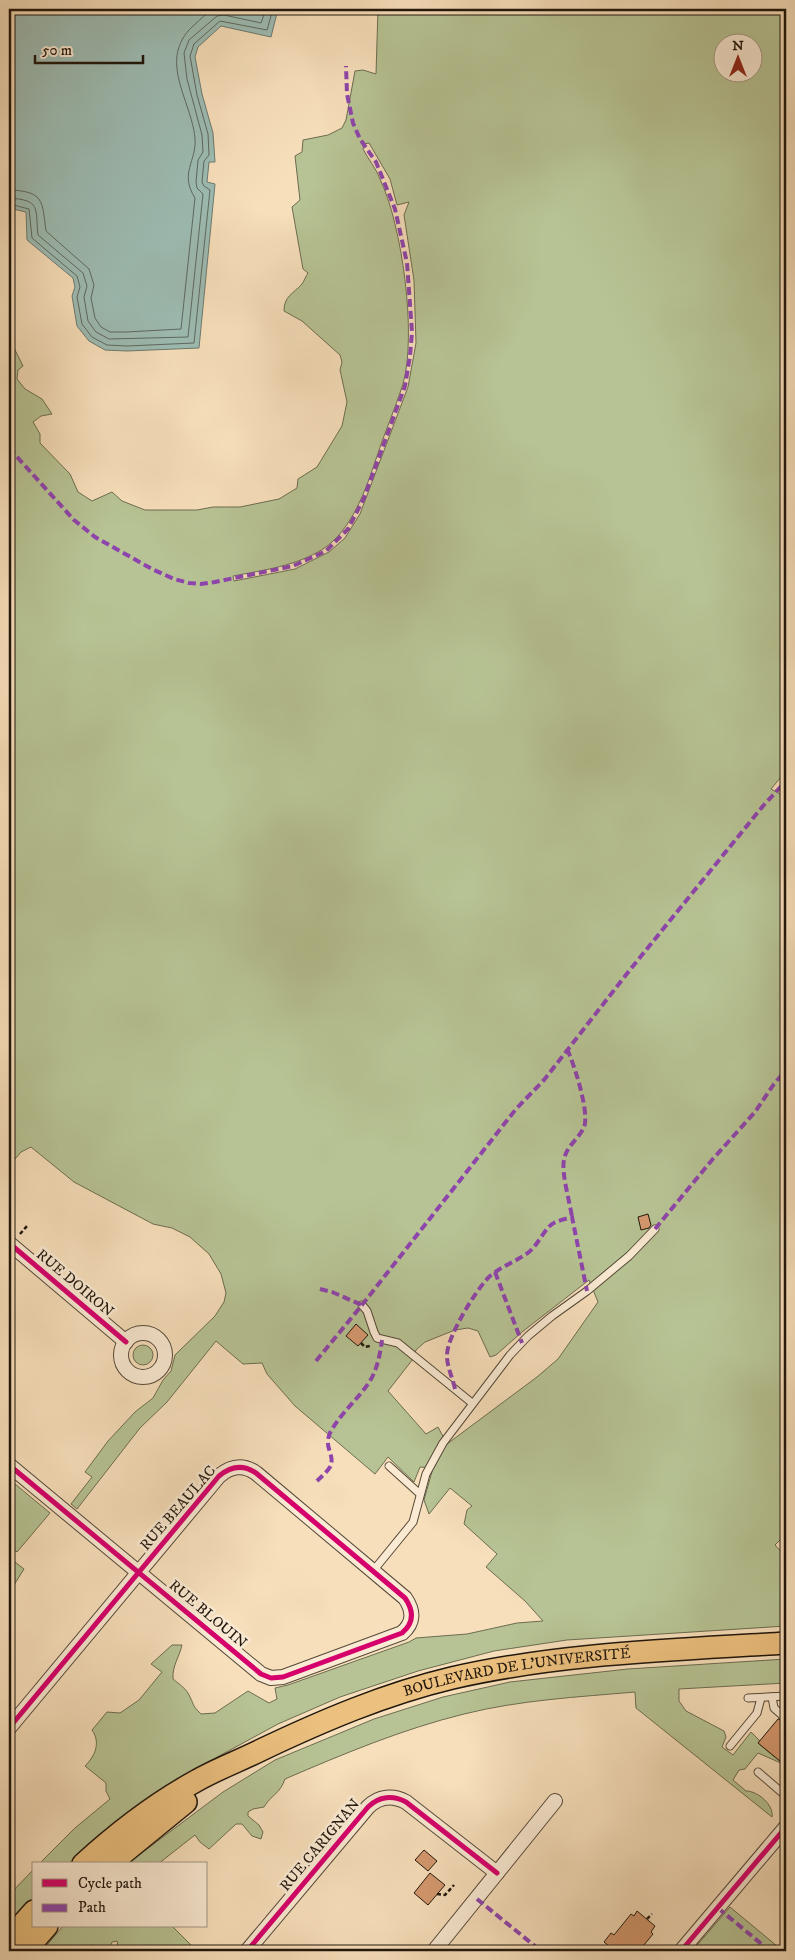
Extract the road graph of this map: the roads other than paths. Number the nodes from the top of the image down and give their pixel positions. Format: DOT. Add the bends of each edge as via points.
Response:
graph roads {
  1 [pos="655,1229"];
  2 [pos="9,1243"];
  3 [pos="362,1305"];
  4 [pos="126,1342"];
  5 [pos="472,1403"];
  6 [pos="9,1465"];
  7 [pos="389,1466"];
  8 [pos="420,1494"];
  9 [pos="373,1571"];
  10 [pos="139,1573"];
  11 [pos="412,1617"];
  12 [pos="786,1643"];
  13 [pos="786,1696"];
  14 [pos="772,1697"];
  15 [pos="748,1698"];
  16 [pos="761,1698"];
  17 [pos="782,1715"];
  18 [pos="9,1728"];
  19 [pos="730,1746"];
  20 [pos="260,1750"];
  21 [pos="758,1772"];
  22 [pos="786,1796"];
  23 [pos="555,1801"];
  24 [pos="786,1826"];
  25 [pos="85,1862"];
  26 [pos="112,1862"];
  27 [pos="497,1873"];
  28 [pos="32,1913"];
  29 [pos="45,1928"];
  30 [pos="9,1939"];
  31 [pos="25,1951"];
  32 [pos="247,1951"];
  33 [pos="434,1951"];
  34 [pos="681,1951"];
  1 -- 5 [label="lane" via="629,1256 528,1336"];
  2 -- 4 [label="street, RUE DOIRON"];
  3 -- 5 [label="lane" via="377,1338 398,1343"];
  5 -- 8 [label="lane" via="438,1451"];
  6 -- 10 [label="street, RUE BLOUIN"];
  7 -- 8 [label="lane"];
  8 -- 9 [label="lane" via="411,1526"];
  9 -- 10 [label="street, RUE BEAULAC" via="256,1473 238,1467 225,1470 219,1476"];
  9 -- 11 [label="street, RUE BEAULAC" via="405,1598"];
  10 -- 11 [label="street, RUE BLOUIN" via="261,1674 271,1678 402,1633"];
  10 -- 18 [label="street, RUE BEAULAC"];
  12 -- 20 [label="main road, BOULEVARD DE L'UNIVERSITÉ" via="582,1657 477,1673 369,1703"];
  13 -- 14 [label="lane"];
  14 -- 16 [label="lane"];
  14 -- 17 [label="lane" via="774,1708"];
  15 -- 16 [label="lane"];
  16 -- 19 [label="lane" via="757,1712"];
  20 -- 25 [label="main road, BOULEVARD DE L'UNIVERSITÉ" via="185,1787 147,1812"];
  20 -- 26 [label="main road, BOULEVARD DE L'UNIVERSITÉ" via="182,1805"];
  21 -- 22 [label="lane"];
  23 -- 27 [label="street"];
  24 -- 34 [label="street"];
  27 -- 32 [label="street, RUE CARIGNAN" via="406,1802 397,1798 380,1799 368,1807"];
  27 -- 33 [label="street"];
  28 -- 30 [label="main road"];
  29 -- 31 [label="main road"];
}
